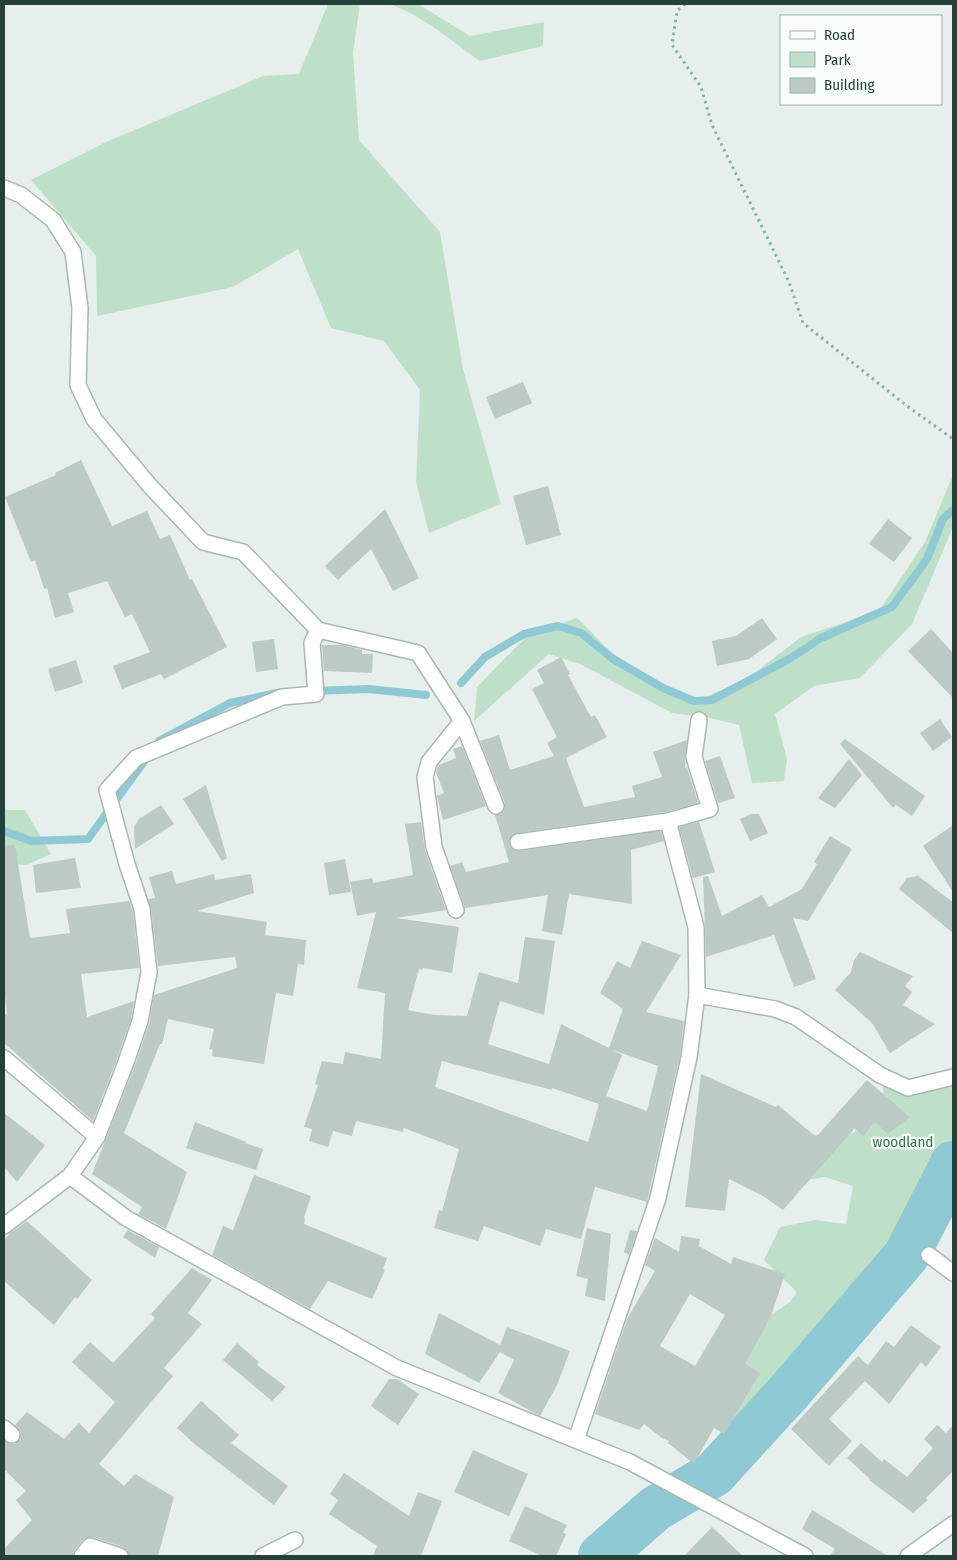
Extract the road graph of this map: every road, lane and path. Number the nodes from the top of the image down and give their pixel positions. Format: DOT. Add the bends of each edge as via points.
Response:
graph roads {
  1 [pos="685,4"];
  2 [pos="4,188"];
  3 [pos="953,439"];
  4 [pos="318,630"];
  5 [pos="699,720"];
  6 [pos="462,721"];
  7 [pos="496,806"];
  8 [pos="668,821"];
  9 [pos="518,842"];
  10 [pos="456,910"];
  11 [pos="697,995"];
  12 [pos="4,1058"];
  13 [pos="953,1076"];
  14 [pos="97,1137"];
  15 [pos="70,1176"];
  16 [pos="4,1226"];
  17 [pos="929,1255"];
  18 [pos="953,1273"];
  19 [pos="576,1440"];
  20 [pos="953,1524"];
  21 [pos="295,1540"];
  22 [pos="915,1554"];
  23 [pos="82,1556"];
  24 [pos="120,1556"];
  25 [pos="263,1556"];
  26 [pos="805,1556"];
  1 -- 3 [label="path" via="677,11 672,44 701,87 712,125 789,282 803,323 906,406"];
  2 -- 4 [label="street" via="21,195 53,220 73,252 80,308 78,385 94,419 150,486 203,542 243,552"];
  4 -- 6 [label="street" via="418,653"];
  4 -- 14 [label="street" via="312,643 316,694 282,697 136,758 107,790 142,909 149,972 140,1021"];
  5 -- 8 [label="street" via="694,757 710,809"];
  6 -- 7 [label="street"];
  6 -- 10 [label="street" via="429,762 425,777 434,847"];
  8 -- 9 [label="street"];
  8 -- 11 [label="street" via="696,927"];
  11 -- 13 [label="street" via="776,1009 796,1017 880,1075 908,1088"];
  11 -- 19 [label="street" via="689,1056 658,1198"];
  12 -- 14 [label="street"];
  14 -- 15 [label="street"];
  15 -- 16 [label="street"];
  15 -- 19 [label="street" via="126,1218 397,1368"];
  17 -- 18 [label="street"];
  19 -- 26 [label="street" via="630,1462"];
  20 -- 22 [label="street"];
  21 -- 25 [label="street"];
  23 -- 24 [label="street" via="90,1546"];
}
